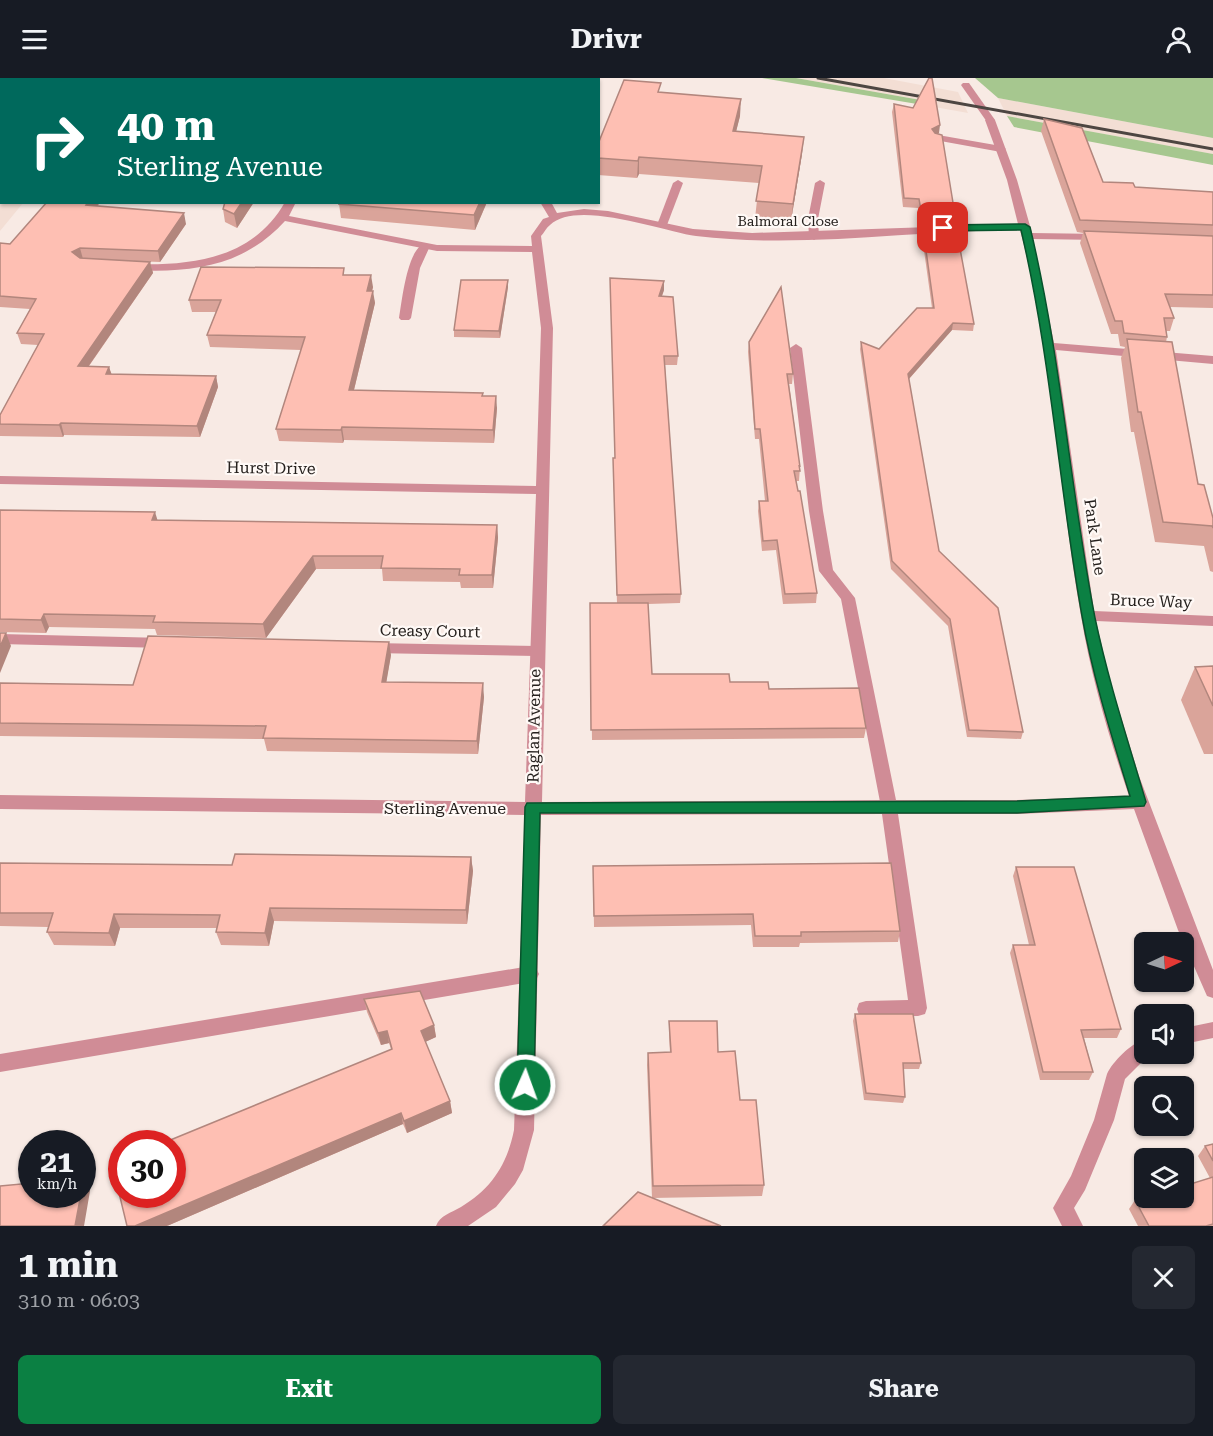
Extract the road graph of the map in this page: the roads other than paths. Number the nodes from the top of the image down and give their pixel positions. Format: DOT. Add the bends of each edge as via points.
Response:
graph roads {
  1 [pos="966,85"];
  2 [pos="938,138"];
  3 [pos="1001,148"];
  4 [pos="678,183"];
  5 [pos="820,183"];
  6 [pos="290,204"];
  7 [pos="546,204"];
  8 [pos="554,217"];
  9 [pos="282,218"];
  10 [pos="662,225"];
  11 [pos="1026,231"];
  12 [pos="814,237"];
  13 [pos="1116,238"];
  14 [pos="425,246"];
  15 [pos="539,249"];
  16 [pos="124,266"];
  17 [pos="405,318"];
  18 [pos="1048,346"];
  19 [pos="796,348"];
  20 [pos="1213,360"];
  21 [pos="0,480"];
  22 [pos="542,490"];
  23 [pos="1088,616"];
  24 [pos="1213,621"];
  25 [pos="0,639"];
  26 [pos="178,643"];
  27 [pos="357,647"];
  28 [pos="536,651"];
  29 [pos="0,802"];
  30 [pos="1139,802"];
  31 [pos="533,807"];
  32 [pos="889,807"];
  33 [pos="530,974"];
  34 [pos="1213,990"];
  35 [pos="866,1010"];
  36 [pos="1213,1030"];
  37 [pos="1194,1034"];
  38 [pos="1134,1058"];
  39 [pos="0,1063"];
  40 [pos="446,1226"];
  41 [pos="1073,1226"];
  1 -- 3 [label="street, Park Lane" via="990,120"];
  2 -- 3 [label="street"];
  3 -- 11 [label="street, Park Lane"];
  4 -- 10 [label="street"];
  5 -- 12 [label="street"];
  6 -- 9 [label="street"];
  7 -- 8 [label="street"];
  8 -- 10 [label="street, Balmoral Close" via="603,213"];
  8 -- 15 [label="street, Raglan Avenue" via="540,226 536,236"];
  9 -- 14 [label="street" via="336,225"];
  9 -- 16 [label="street" via="252,246 219,260 174,268"];
  10 -- 12 [label="street, Balmoral Close" via="719,235"];
  11 -- 12 [label="street, Balmoral Close" via="928,229"];
  11 -- 13 [label="street, Balmoral Close"];
  11 -- 18 [label="street, Park Lane"];
  14 -- 15 [label="street"];
  14 -- 17 [label="street" via="414,268"];
  15 -- 22 [label="street, Raglan Avenue" via="547,328"];
  18 -- 20 [label="street"];
  18 -- 23 [label="street, Park Lane"];
  19 -- 32 [label="street" via="826,571 848,598"];
  21 -- 22 [label="street, Hurst Drive"];
  22 -- 28 [label="street, Raglan Avenue"];
  23 -- 24 [label="street, Bruce Way"];
  23 -- 30 [label="street, Park Lane" via="1101,676"];
  25 -- 26 [label="street"];
  27 -- 28 [label="street, Creasy Court"];
  28 -- 31 [label="street, Raglan Avenue"];
  29 -- 31 [label="street, Sterling Avenue"];
  30 -- 32 [label="street, Sterling Avenue"];
  30 -- 34 [label="street, Park Lane"];
  31 -- 32 [label="street, Sterling Avenue"];
  31 -- 33 [label="street, Raglan Avenue"];
  32 -- 35 [label="street" via="918,1008"];
  33 -- 39 [label="street"];
  33 -- 40 [label="street, Raglan Avenue" via="520,1154 505,1182 486,1204"];
  36 -- 37 [label="street"];
  38 -- 41 [label="street" via="1117,1074 1100,1131 1063,1208"];
}
